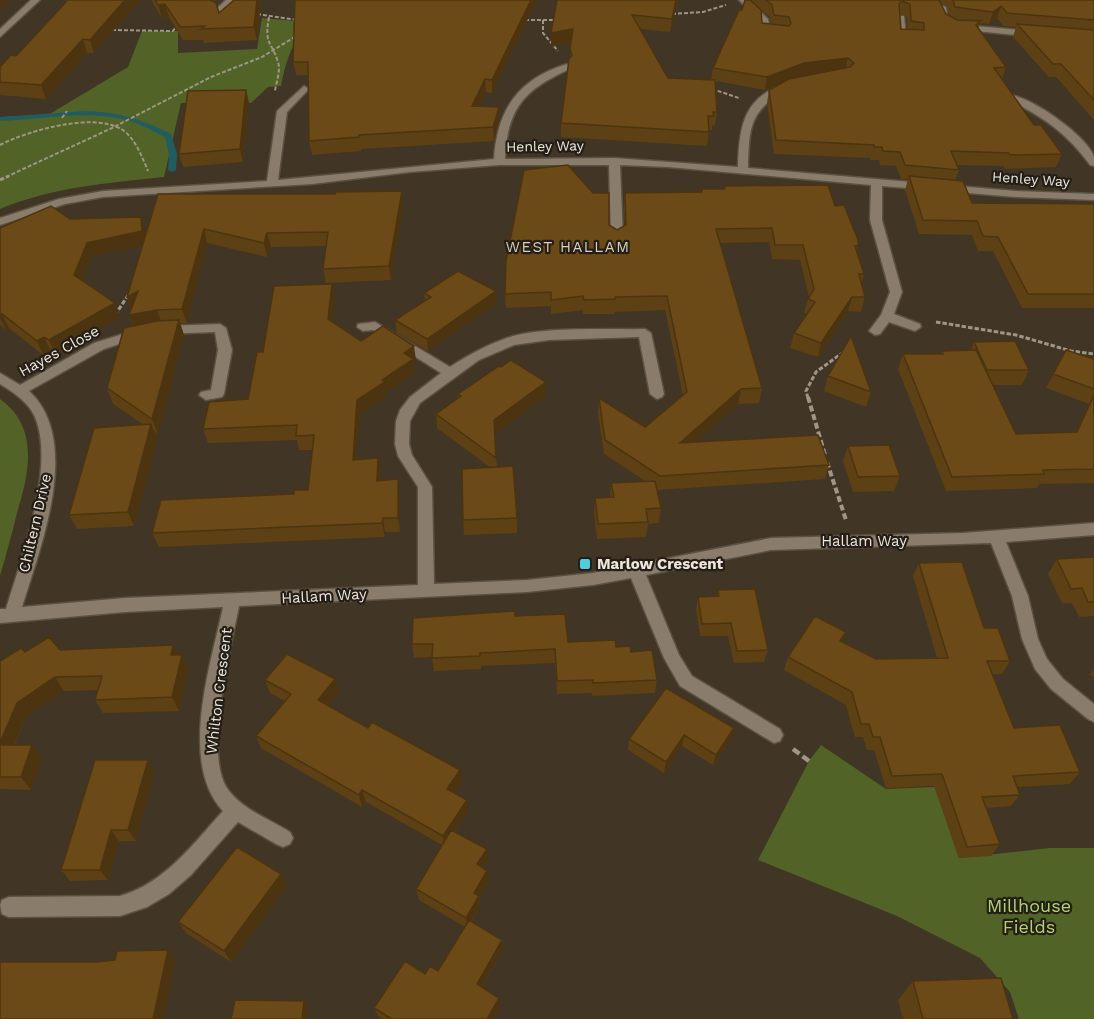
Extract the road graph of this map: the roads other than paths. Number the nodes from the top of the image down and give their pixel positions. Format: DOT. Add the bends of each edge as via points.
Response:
graph roads {
  1 [pos="36,0"];
  2 [pos="231,0"];
  3 [pos="743,0"];
  4 [pos="908,7"];
  5 [pos="218,12"];
  6 [pos="0,34"];
  7 [pos="784,34"];
  8 [pos="890,35"];
  9 [pos="1043,35"];
  10 [pos="902,36"];
  11 [pos="916,39"];
  12 [pos="567,67"];
  13 [pos="536,69"];
  14 [pos="550,74"];
  15 [pos="795,84"];
  16 [pos="304,89"];
  17 [pos="274,96"];
  18 [pos="1010,97"];
  19 [pos="291,100"];
  20 [pos="1041,100"];
  21 [pos="1030,106"];
  22 [pos="614,161"];
  23 [pos="499,162"];
  24 [pos="1094,163"];
  25 [pos="743,170"];
  26 [pos="876,181"];
  27 [pos="272,184"];
  28 [pos="1094,197"];
  29 [pos="0,222"];
  30 [pos="617,238"];
  31 [pos="886,316"];
  32 [pos="363,327"];
  33 [pos="915,327"];
  34 [pos="875,331"];
  35 [pos="450,373"];
  36 [pos="0,378"];
  37 [pos="21,390"];
  38 [pos="657,394"];
  39 [pos="206,395"];
  40 [pos="1094,529"];
  41 [pos="996,537"];
  42 [pos="636,571"];
  43 [pos="426,591"];
  44 [pos="232,600"];
  45 [pos="6,616"];
  46 [pos="1094,714"];
  47 [pos="774,735"];
  48 [pos="237,809"];
  49 [pos="283,838"];
  50 [pos="9,907"];
  1 -- 6 [label="street"];
  2 -- 5 [label="street"];
  3 -- 7 [label="street" via="765,21 765,32"];
  4 -- 9 [label="street" via="942,8 949,26"];
  4 -- 10 [label="street"];
  8 -- 10 [label="street"];
  10 -- 11 [label="street"];
  12 -- 14 [label="street"];
  13 -- 14 [label="street"];
  14 -- 23 [label="street" via="519,96 505,115"];
  15 -- 25 [label="street" via="757,104 746,124"];
  16 -- 19 [label="street"];
  17 -- 19 [label="street"];
  18 -- 21 [label="street"];
  19 -- 27 [label="street" via="279,121"];
  20 -- 21 [label="street"];
  21 -- 24 [label="street" via="1060,124"];
  22 -- 23 [label="street, Henley Way"];
  22 -- 25 [label="street, Henley Way"];
  22 -- 30 [label="street"];
  23 -- 27 [label="street, Henley Way"];
  25 -- 26 [label="street, Henley Way"];
  26 -- 28 [label="street, Henley Way"];
  26 -- 31 [label="street" via="876,220 896,291"];
  27 -- 29 [label="street, Henley Way" via="75,198"];
  31 -- 33 [label="street"];
  31 -- 34 [label="street"];
  32 -- 35 [label="street" via="375,326"];
  35 -- 38 [label="street" via="474,357 512,341 645,333"];
  35 -- 43 [label="street" via="415,400 407,410 401,432 405,456 420,478 427,498"];
  36 -- 37 [label="street, Chiltern Drive"];
  37 -- 39 [label="street, Hayes Close" via="111,341 153,331 220,327 225,350 217,394"];
  37 -- 45 [label="street, Chiltern Drive" via="42,418 50,459 32,543"];
  40 -- 41 [label="street, Hallam Way"];
  41 -- 42 [label="street, Hallam Way" via="771,544"];
  41 -- 46 [label="street" via="1041,664 1057,684"];
  42 -- 43 [label="street, Hallam Way" via="538,585"];
  42 -- 47 [label="street" via="672,658 686,681"];
  43 -- 44 [label="street, Hallam Way"];
  44 -- 45 [label="street, Hallam Way"];
  44 -- 48 [label="street, Whilton Crescent" via="208,755 216,785"];
  48 -- 49 [label="street, Whilton Crescent"];
  48 -- 50 [label="street" via="184,868 140,900 120,906"];
}
